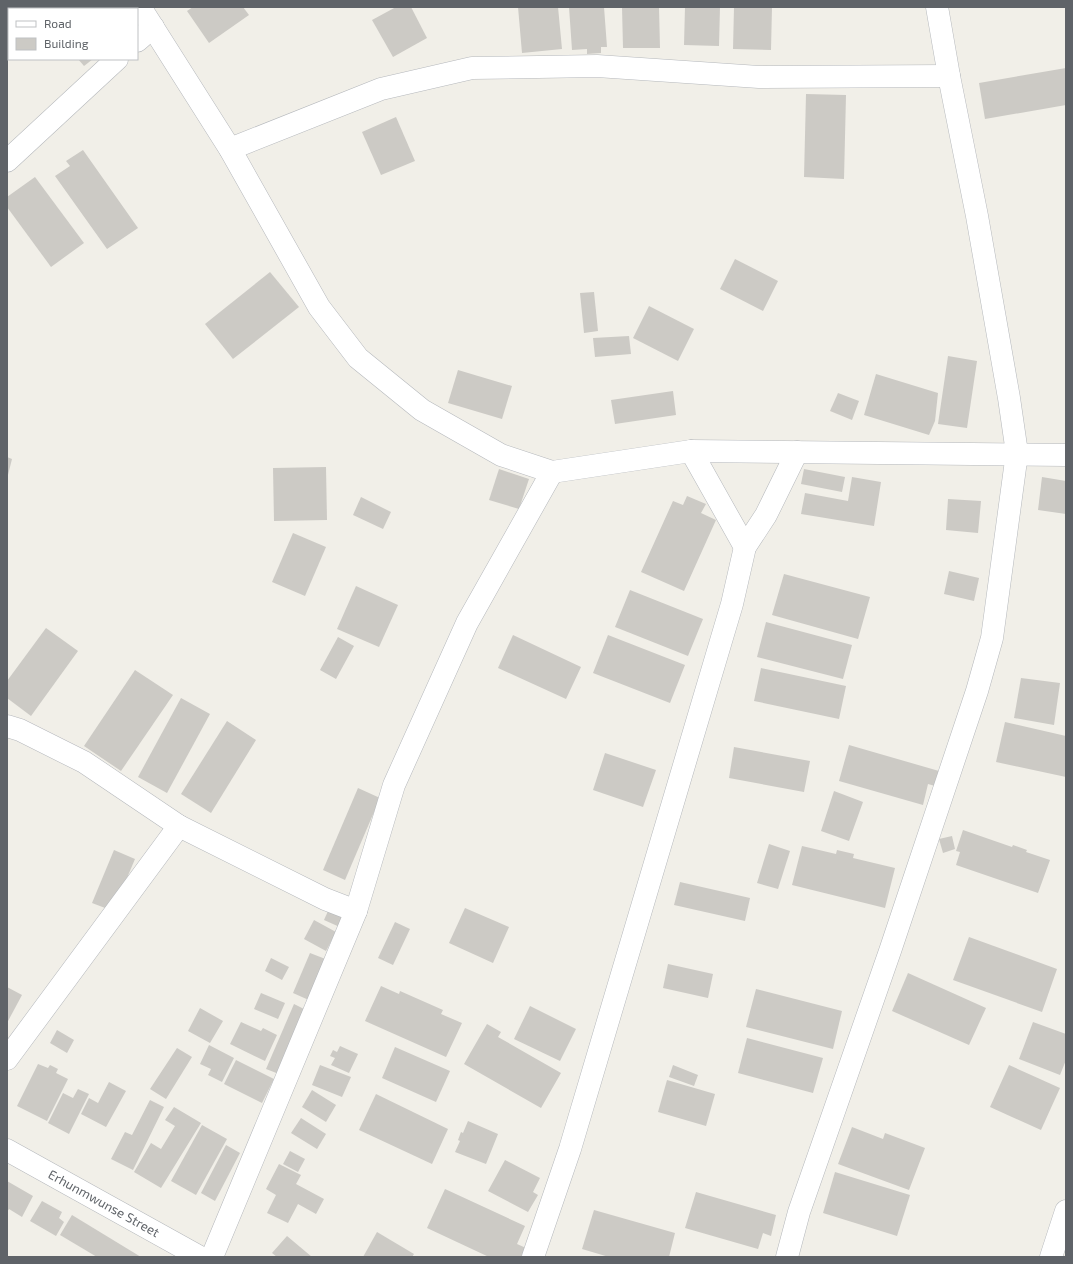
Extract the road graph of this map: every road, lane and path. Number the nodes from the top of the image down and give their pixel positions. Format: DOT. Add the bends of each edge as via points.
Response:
graph roads {
  1 [pos="140,7"];
  2 [pos="937,7"];
  3 [pos="145,34"];
  4 [pos="116,60"];
  5 [pos="949,76"];
  6 [pos="230,150"];
  7 [pos="7,161"];
  8 [pos="691,451"];
  9 [pos="797,452"];
  10 [pos="1017,453"];
  11 [pos="1066,454"];
  12 [pos="552,472"];
  13 [pos="745,547"];
  14 [pos="7,726"];
  15 [pos="179,826"];
  16 [pos="356,911"];
  17 [pos="7,1059"];
  18 [pos="7,1150"];
  19 [pos="1066,1211"];
  20 [pos="200,1257"];
  21 [pos="212,1257"];
  22 [pos="533,1257"];
  23 [pos="787,1257"];
  24 [pos="1051,1257"];
  1 -- 3 [label="street"];
  2 -- 5 [label="street"];
  3 -- 6 [label="street"];
  4 -- 7 [label="street"];
  5 -- 6 [label="street" via="759,77 597,66 472,68 381,90"];
  5 -- 10 [label="street" via="977,216"];
  6 -- 12 [label="street" via="319,307 358,358 422,410 501,455"];
  8 -- 9 [label="street"];
  8 -- 12 [label="street"];
  8 -- 13 [label="street"];
  9 -- 10 [label="street"];
  9 -- 13 [label="street" via="766,515"];
  10 -- 11 [label="street"];
  10 -- 23 [label="street" via="992,638 977,691"];
  12 -- 16 [label="street" via="468,623 394,785"];
  13 -- 22 [label="street" via="732,604 570,1148"];
  14 -- 15 [label="street" via="84,762"];
  15 -- 16 [label="street" via="325,899"];
  15 -- 17 [label="street"];
  16 -- 21 [label="street"];
  18 -- 20 [label="street, Erhunmwunse Street"];
  19 -- 24 [label="street"];
}
